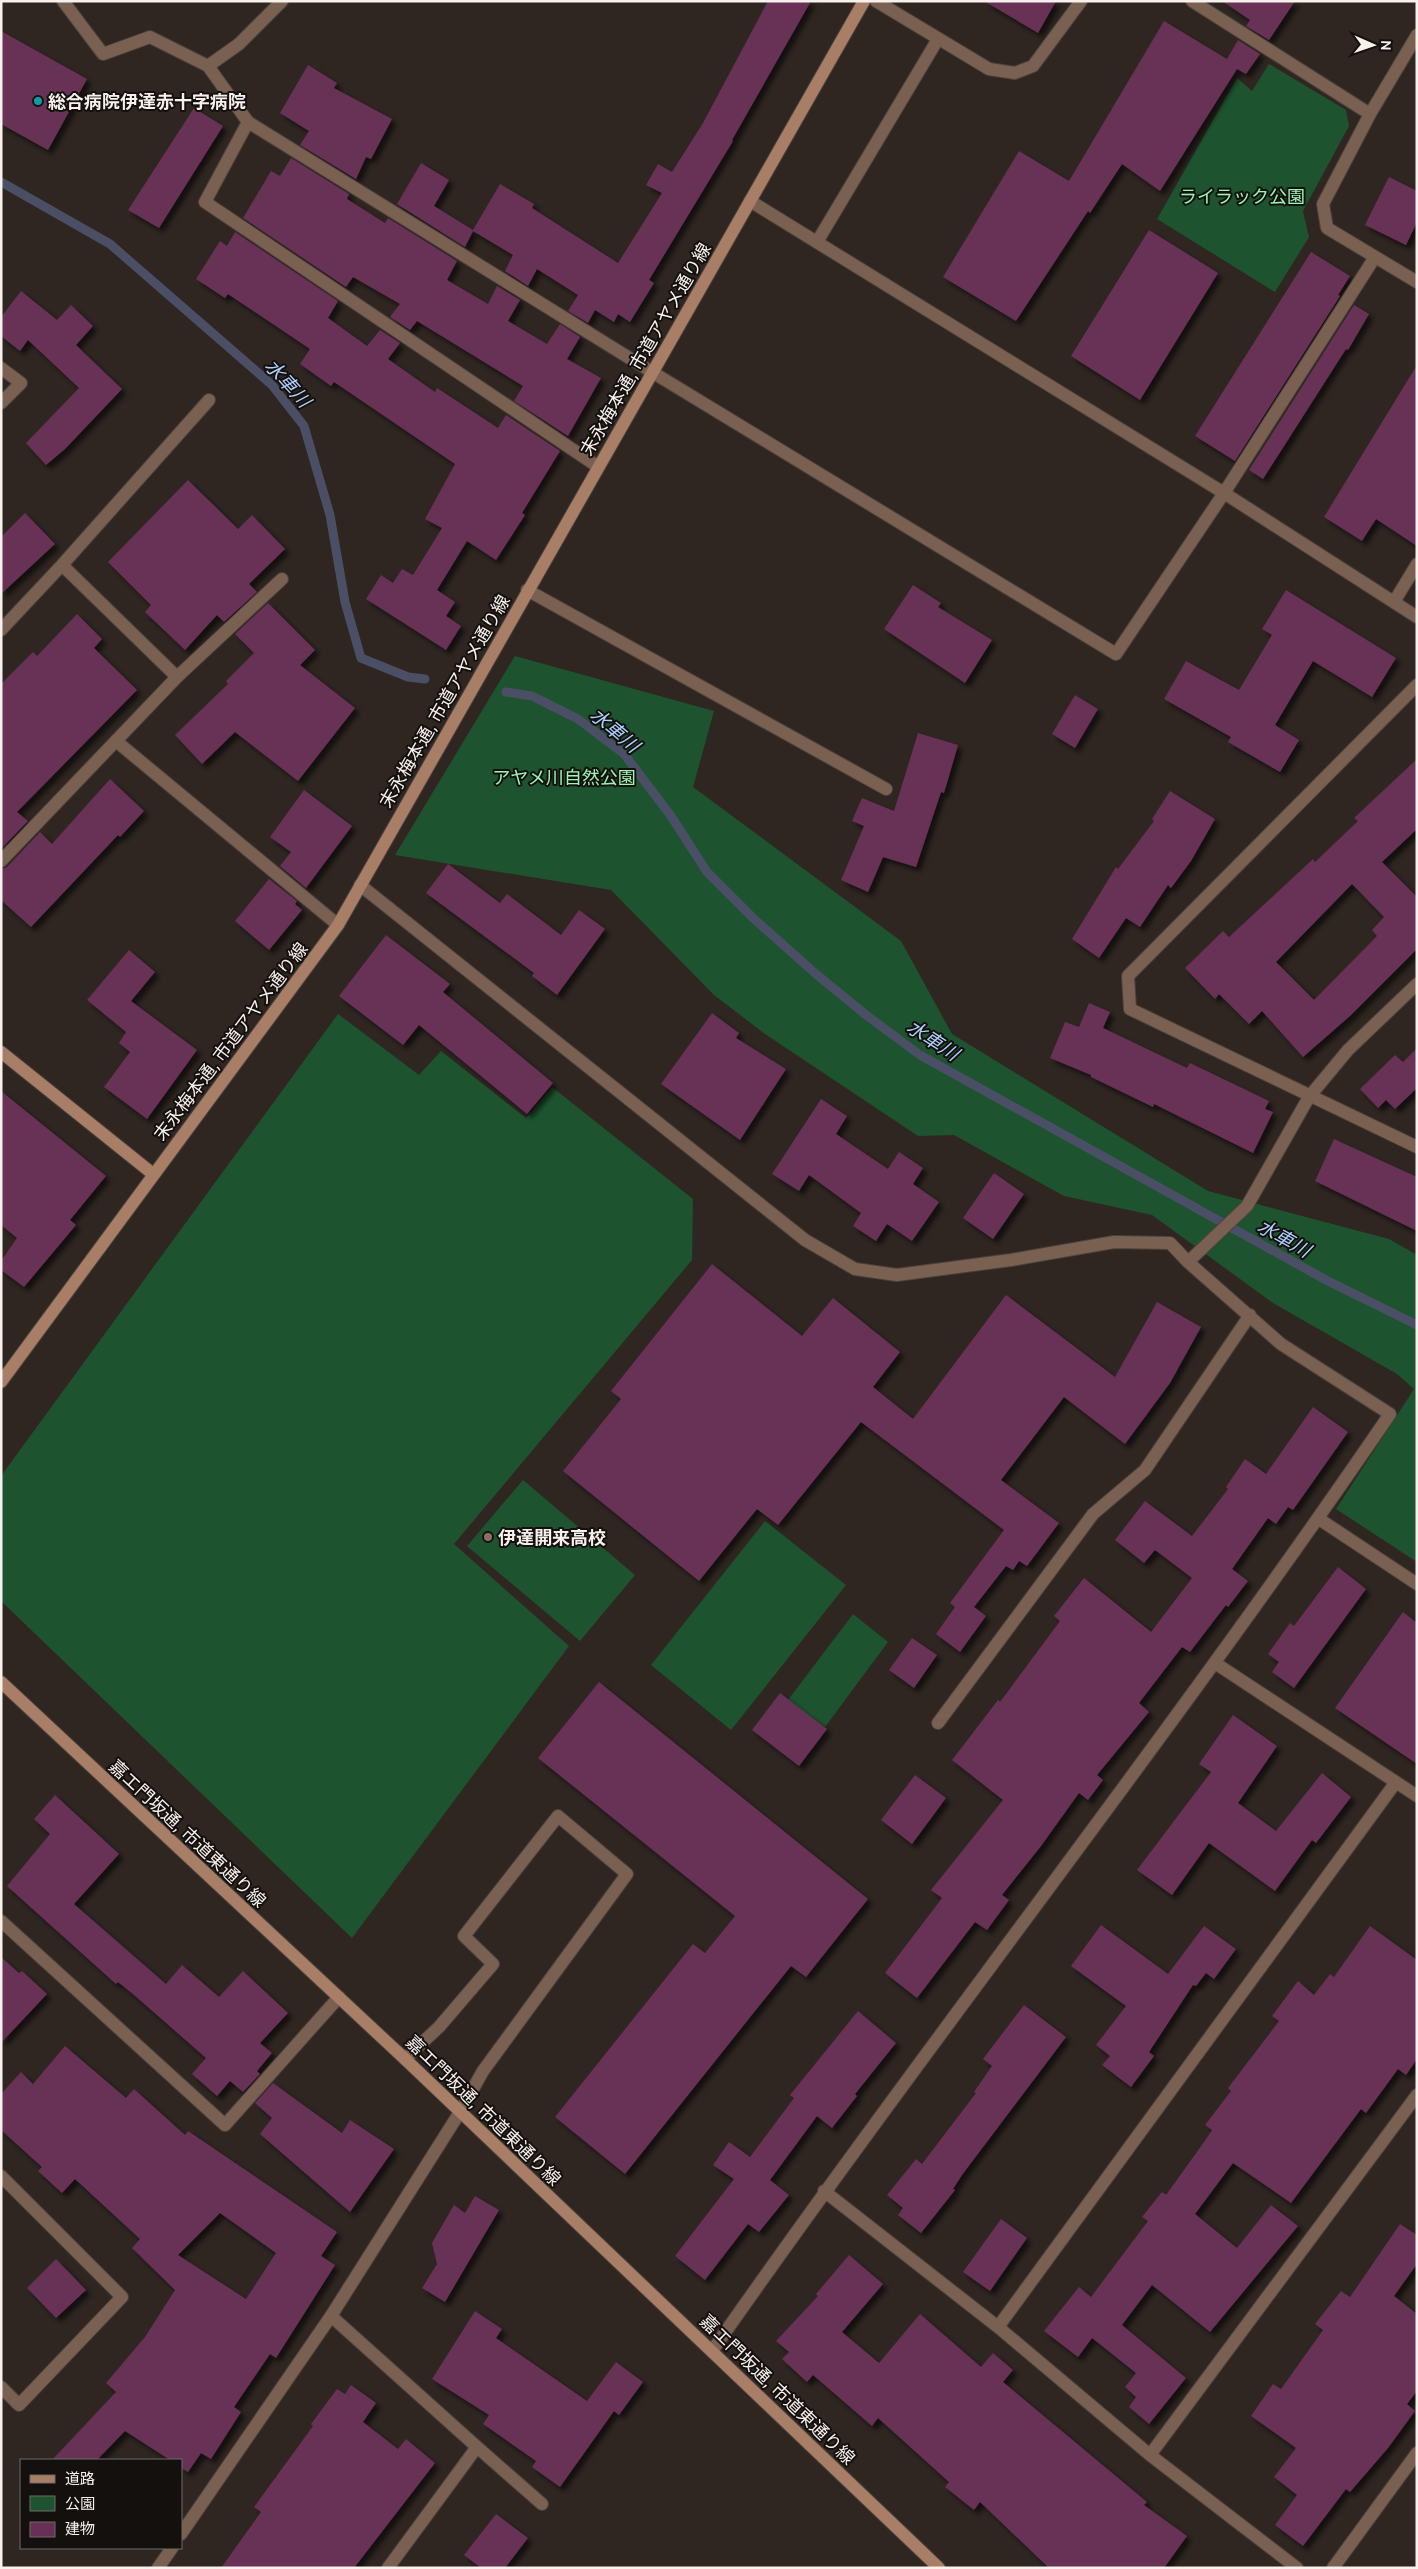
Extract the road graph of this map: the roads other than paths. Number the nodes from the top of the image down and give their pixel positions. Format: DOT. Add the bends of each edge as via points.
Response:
graph roads {
  1 [pos="63,1"];
  2 [pos="282,1"];
  3 [pos="864,1"];
  4 [pos="876,1"];
  5 [pos="1081,1"];
  6 [pos="1192,1"];
  7 [pos="1417,35"];
  8 [pos="938,39"];
  9 [pos="208,66"];
  10 [pos="1370,114"];
  11 [pos="248,122"];
  12 [pos="750,201"];
  13 [pos="817,242"];
  14 [pos="1375,257"];
  15 [pos="1417,282"];
  16 [pos="1,368"];
  17 [pos="652,372"];
  18 [pos="209,400"];
  19 [pos="1,403"];
  20 [pos="597,466"];
  21 [pos="1224,493"];
  22 [pos="1417,564"];
  23 [pos="62,565"];
  24 [pos="282,579"];
  25 [pos="527,590"];
  26 [pos="1394,602"];
  27 [pos="1417,617"];
  28 [pos="1,630"];
  29 [pos="177,677"];
  30 [pos="1417,685"];
  31 [pos="116,741"];
  32 [pos="886,789"];
  33 [pos="1,861"];
  34 [pos="360,885"];
  35 [pos="338,925"];
  36 [pos="1417,984"];
  37 [pos="1,1052"];
  38 [pos="1308,1097"];
  39 [pos="1417,1147"];
  40 [pos="153,1174"];
  41 [pos="1188,1262"];
  42 [pos="1250,1315"];
  43 [pos="1,1382"];
  44 [pos="1319,1519"];
  45 [pos="1417,1584"];
  46 [pos="1215,1663"];
  47 [pos="1,1682"];
  48 [pos="938,1723"];
  49 [pos="1396,1782"];
  50 [pos="1417,1796"];
  51 [pos="1,1921"];
  52 [pos="339,1998"];
  53 [pos="405,2059"];
  54 [pos="1417,2095"];
  55 [pos="460,2112"];
  56 [pos="1,2176"];
  57 [pos="824,2191"];
  58 [pos="332,2316"];
  59 [pos="998,2327"];
  60 [pos="712,2351"];
  61 [pos="1,2387"];
  62 [pos="477,2447"];
  63 [pos="1417,2453"];
  64 [pos="1150,2455"];
  65 [pos="542,2504"];
  66 [pos="182,2533"];
  67 [pos="171,2549"];
  68 [pos="158,2568"];
  69 [pos="388,2568"];
  70 [pos="939,2568"];
  71 [pos="1297,2568"];
  72 [pos="1333,2568"];
  1 -- 9 [label="street" via="103,54 150,37"];
  2 -- 9 [label="street" via="239,44"];
  3 -- 12 [label="street, 末永梅本通, 市道アヤメ通り線"];
  4 -- 8 [label="street"];
  5 -- 8 [label="street" via="1033,66 1015,73 988,69"];
  6 -- 10 [label="street"];
  7 -- 10 [label="street"];
  8 -- 13 [label="street"];
  9 -- 11 [label="street"];
  10 -- 14 [label="street" via="1323,204 1327,228"];
  11 -- 17 [label="street"];
  11 -- 20 [label="street" via="205,202"];
  12 -- 13 [label="street"];
  12 -- 17 [label="street, 末永梅本通, 市道アヤメ通り線"];
  13 -- 21 [label="street"];
  14 -- 15 [label="street"];
  14 -- 21 [label="street"];
  16 -- 19 [label="street" via="22,383"];
  17 -- 20 [label="street, 末永梅本通, 市道アヤメ通り線"];
  17 -- 21 [label="street" via="1116,654"];
  18 -- 23 [label="street"];
  20 -- 25 [label="street, 末永梅本通, 市道アヤメ通り線"];
  21 -- 26 [label="street"];
  22 -- 26 [label="street"];
  23 -- 28 [label="street"];
  23 -- 29 [label="street"];
  24 -- 29 [label="street"];
  25 -- 32 [label="street"];
  25 -- 34 [label="street, 末永梅本通, 市道アヤメ通り線"];
  26 -- 27 [label="street"];
  29 -- 31 [label="street"];
  30 -- 38 [label="street" via="1128,976 1130,1009"];
  31 -- 33 [label="street"];
  31 -- 35 [label="street"];
  34 -- 35 [label="street, 末永梅本通, 市道アヤメ通り線"];
  34 -- 41 [label="street" via="805,1240 855,1269 897,1275 1114,1242 1170,1243"];
  35 -- 40 [label="street, 末永梅本通, 市道アヤメ通り線"];
  36 -- 38 [label="street" via="1348,1050"];
  37 -- 40 [label="street"];
  38 -- 39 [label="street"];
  38 -- 41 [label="street" via="1247,1206"];
  40 -- 43 [label="street, 末永梅本通, 市道アヤメ通り線"];
  41 -- 42 [label="street"];
  42 -- 44 [label="street" via="1281,1344 1390,1414"];
  42 -- 48 [label="street" via="1145,1470 1093,1514"];
  44 -- 45 [label="street"];
  44 -- 46 [label="street"];
  46 -- 49 [label="street"];
  46 -- 57 [label="street"];
  47 -- 52 [label="street, 嘉エ門坂通, 市道東通り線"];
  49 -- 50 [label="street"];
  49 -- 59 [label="street"];
  51 -- 52 [label="street" via="225,2124"];
  52 -- 53 [label="street, 嘉エ門坂通, 市道東通り線"];
  53 -- 55 [label="street, 嘉エ門坂通, 市道東通り線"];
  53 -- 55 [label="street" via="439,2027 493,1964 464,1936 558,1816 627,1874 483,2071"];
  54 -- 64 [label="street"];
  55 -- 58 [label="street"];
  55 -- 60 [label="street, 嘉エ門坂通, 市道東通り線"];
  56 -- 61 [label="street" via="122,2297 19,2405"];
  57 -- 59 [label="street"];
  57 -- 60 [label="street"];
  58 -- 62 [label="street"];
  58 -- 66 [label="street"];
  59 -- 64 [label="street"];
  60 -- 70 [label="street, 嘉エ門坂通, 市道東通り線"];
  62 -- 65 [label="street"];
  62 -- 69 [label="street"];
  63 -- 72 [label="street"];
  64 -- 71 [label="street"];
  67 -- 68 [label="street"];
}
